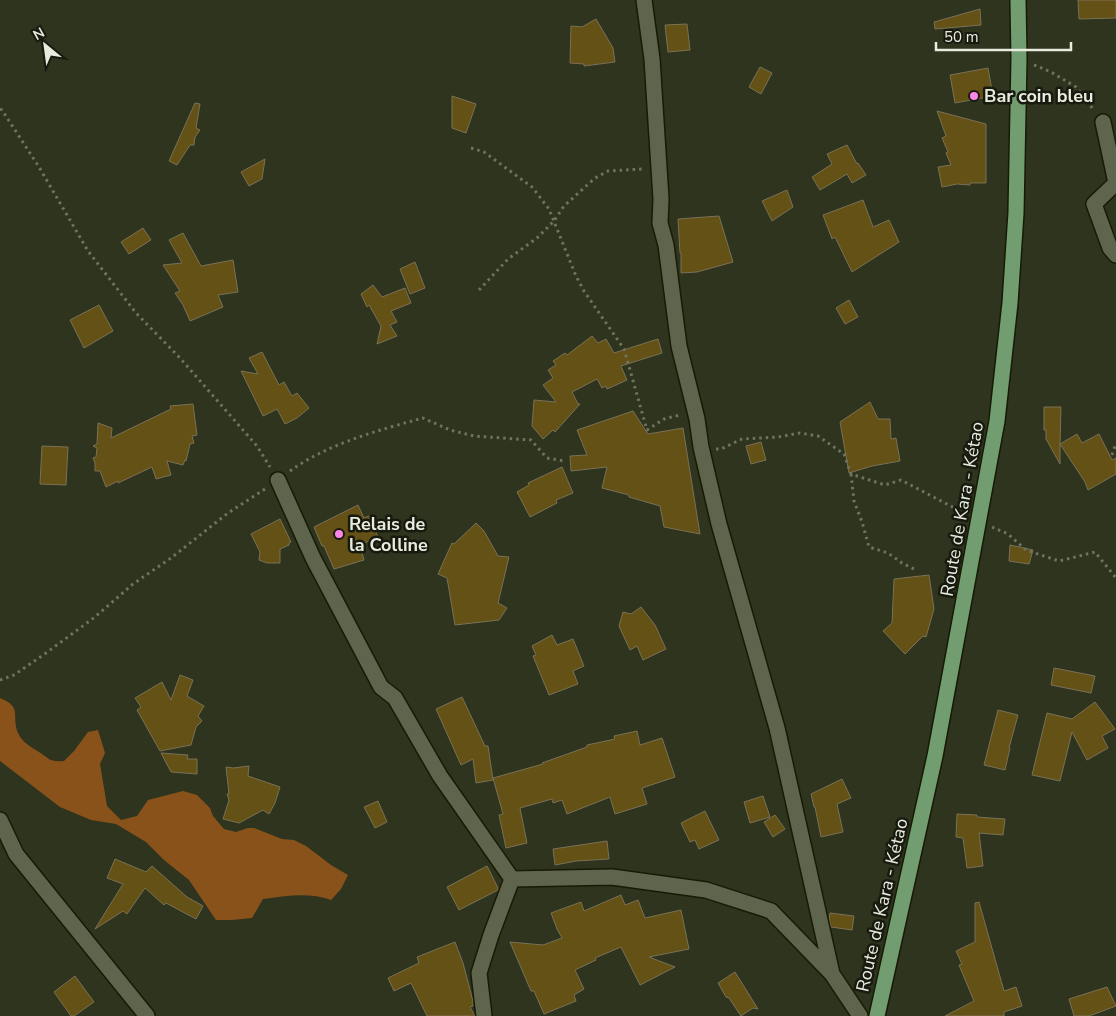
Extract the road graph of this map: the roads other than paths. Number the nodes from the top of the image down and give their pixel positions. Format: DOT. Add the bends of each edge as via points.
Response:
graph roads {
  1 [pos="644,0"];
  2 [pos="1018,0"];
  3 [pos="1103,122"];
  4 [pos="1116,255"];
  5 [pos="278,480"];
  6 [pos="0,820"];
  7 [pos="512,879"];
  8 [pos="832,974"];
  9 [pos="147,1016"];
  10 [pos="484,1016"];
  11 [pos="860,1016"];
  12 [pos="877,1016"];
  1 -- 8 [label="street" via="652,60 660,222 679,346 719,524 777,728"];
  2 -- 12 [label="main road, Route de Kara - Kétao" via="1016,213 997,421 935,756"];
  3 -- 4 [label="street" via="1116,184 1094,204 1110,248"];
  5 -- 7 [label="street" via="313,558 381,688 395,698 440,776"];
  6 -- 9 [label="street" via="16,854"];
  7 -- 8 [label="street" via="612,878 706,890 771,911"];
  7 -- 10 [label="street" via="480,973"];
  8 -- 11 [label="street"];
}
